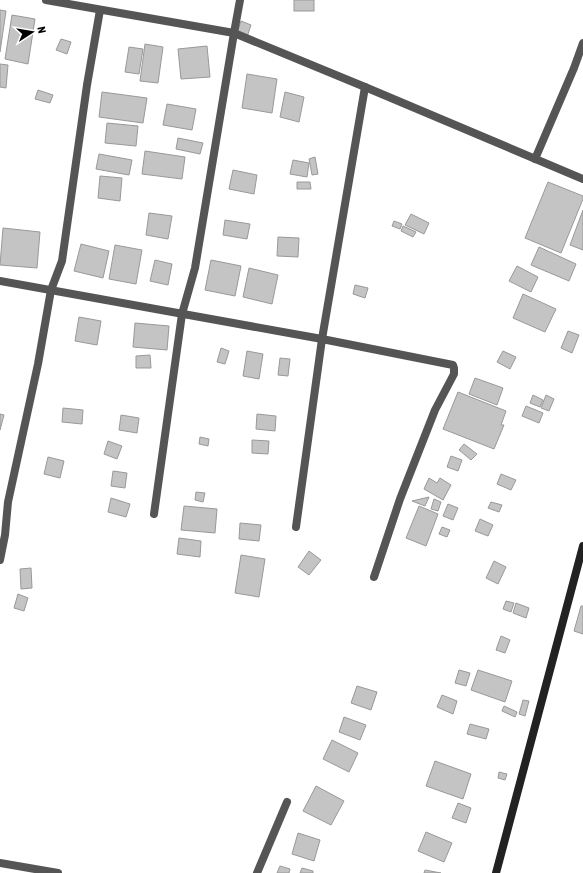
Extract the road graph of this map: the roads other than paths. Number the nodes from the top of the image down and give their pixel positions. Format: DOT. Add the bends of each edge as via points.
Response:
graph roads {
  1 [pos="46,0"];
  2 [pos="240,0"];
  3 [pos="100,10"];
  4 [pos="234,33"];
  5 [pos="583,43"];
  6 [pos="365,87"];
  7 [pos="535,159"];
  8 [pos="583,179"];
  9 [pos="0,281"];
  10 [pos="51,290"];
  11 [pos="182,314"];
  12 [pos="322,339"];
  13 [pos="154,514"];
  14 [pos="296,526"];
  15 [pos="583,546"];
  16 [pos="0,560"];
  17 [pos="374,577"];
  18 [pos="287,802"];
  19 [pos="0,863"];
  20 [pos="58,873"];
  21 [pos="257,873"];
  22 [pos="496,873"];
  1 -- 3 [label="street"];
  2 -- 4 [label="street"];
  3 -- 4 [label="street"];
  3 -- 10 [label="street" via="62,261"];
  4 -- 6 [label="street"];
  4 -- 11 [label="street" via="195,268"];
  5 -- 7 [label="street"];
  6 -- 7 [label="street"];
  6 -- 12 [label="street"];
  7 -- 8 [label="street"];
  9 -- 10 [label="street"];
  10 -- 11 [label="street"];
  10 -- 16 [label="street" via="8,502"];
  11 -- 12 [label="street"];
  11 -- 13 [label="street"];
  12 -- 14 [label="street"];
  12 -- 17 [label="street" via="453,365 454,368 454,374 435,410 400,500"];
  15 -- 22 [label="main road"];
  18 -- 21 [label="street"];
  19 -- 20 [label="street"];
}
